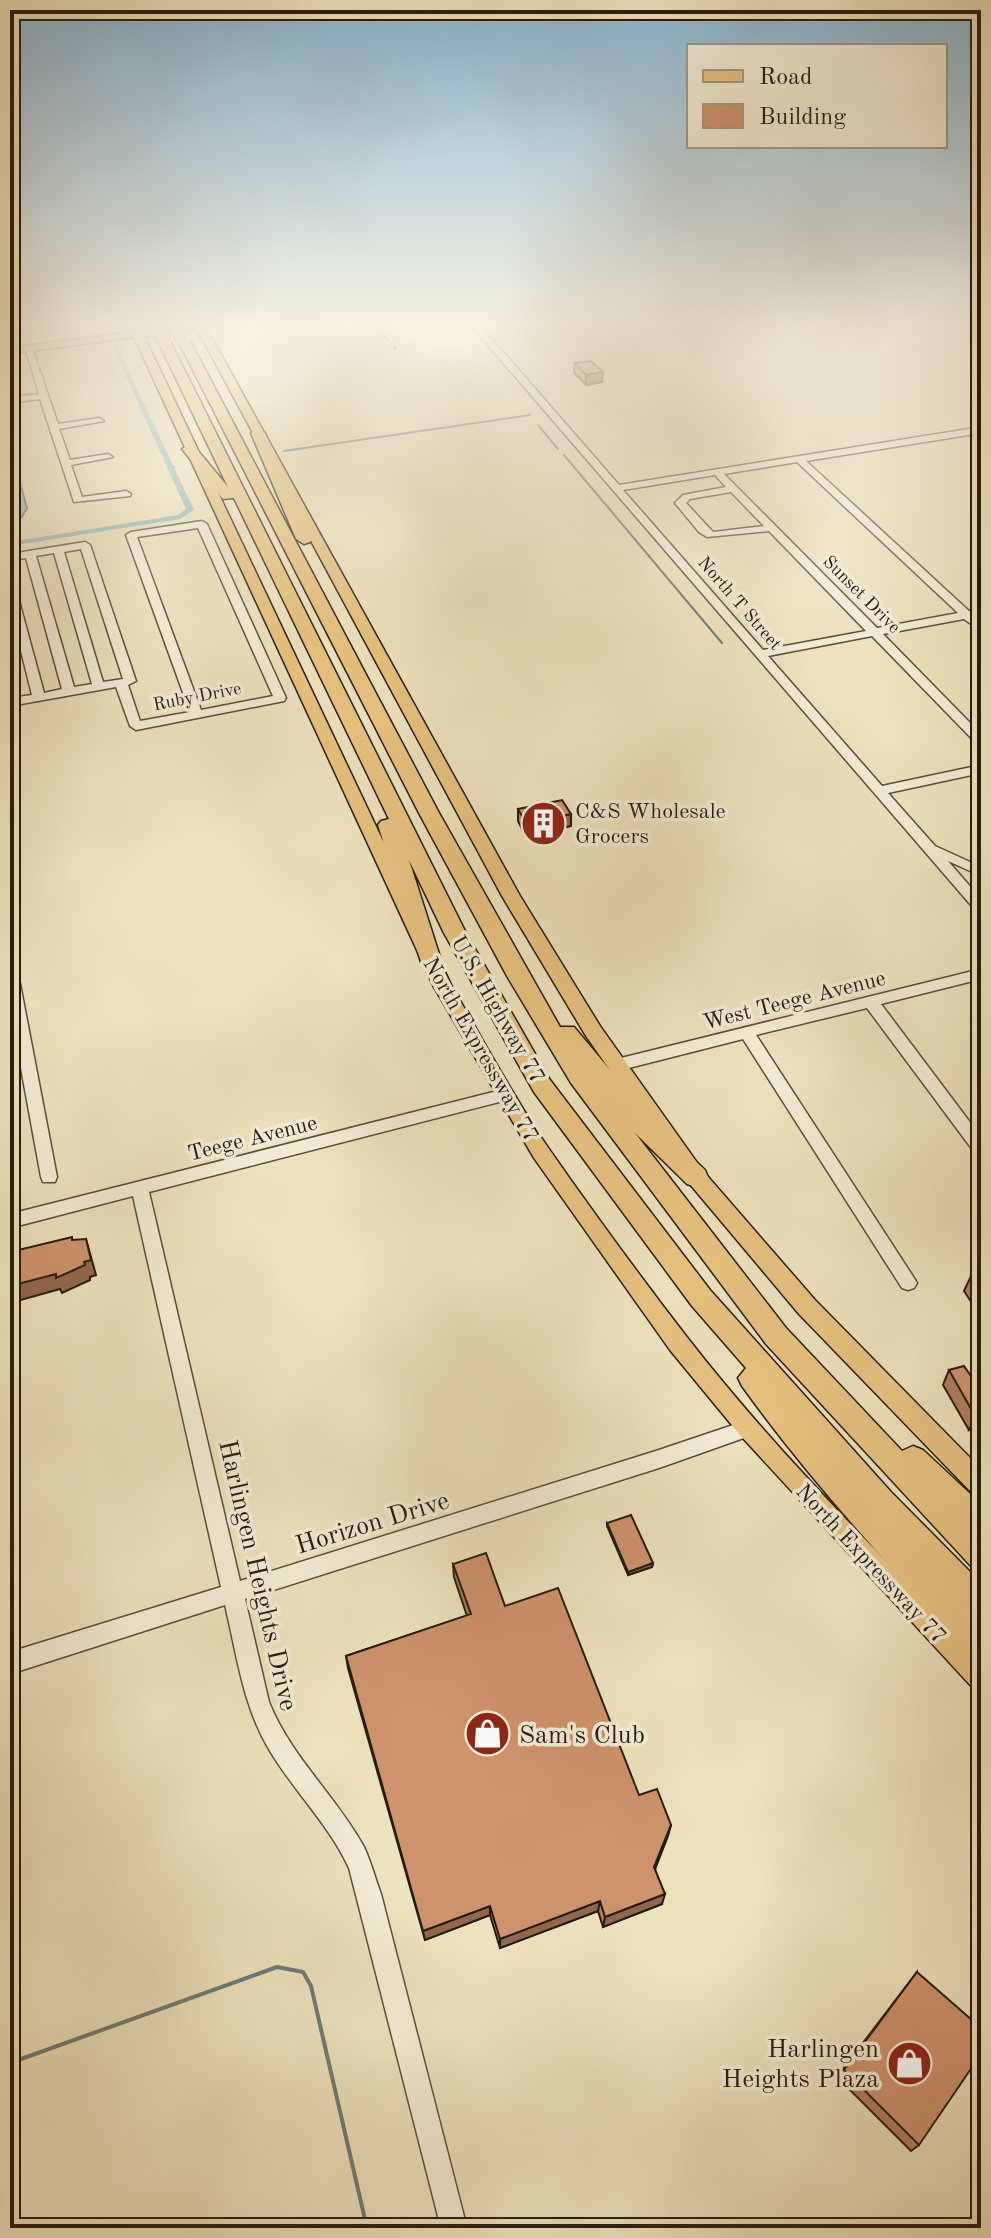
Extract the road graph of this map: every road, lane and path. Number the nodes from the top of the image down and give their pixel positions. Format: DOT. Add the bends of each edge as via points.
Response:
graph roads {
  1 [pos="60,426"];
  2 [pos="179,426"];
  3 [pos="206,426"];
  4 [pos="228,426"];
  5 [pos="254,426"];
  6 [pos="563,426"];
  7 [pos="56,427"];
  8 [pos="981,430"];
  9 [pos="258,433"];
  10 [pos="189,449"];
  11 [pos="108,457"];
  12 [pos="799,459"];
  13 [pos="66,463"];
  14 [pos="717,472"];
  15 [pos="616,488"];
  16 [pos="733,489"];
  17 [pos="126,494"];
  18 [pos="771,528"];
  19 [pos="58,549"];
  20 [pos="30,554"];
  21 [pos="10,557"];
  22 [pos="276,571"];
  23 [pos="10,586"];
  24 [pos="981,612"];
  25 [pos="967,615"];
  26 [pos="981,628"];
  27 [pos="874,632"];
  28 [pos="761,654"];
  29 [pos="348,657"];
  30 [pos="121,683"];
  31 [pos="99,687"];
  32 [pos="69,692"];
  33 [pos="39,697"];
  34 [pos="10,702"];
  35 [pos="345,710"];
  36 [pos="197,714"];
  37 [pos="981,741"];
  38 [pos="981,769"];
  39 [pos="879,791"];
  40 [pos="927,845"];
  41 [pos="981,872"];
  42 [pos="981,908"];
  43 [pos="429,957"];
  44 [pos="11,974"];
  45 [pos="981,974"];
  46 [pos="518,976"];
  47 [pos="871,1002"];
  48 [pos="747,1033"];
  49 [pos="617,1065"];
  50 [pos="505,1095"];
  51 [pos="981,1149"];
  52 [pos="49,1177"];
  53 [pos="696,1177"];
  54 [pos="140,1188"];
  55 [pos="10,1221"];
  56 [pos="908,1283"];
  57 [pos="748,1297"];
  58 [pos="701,1298"];
  59 [pos="748,1428"];
  60 [pos="981,1485"];
  61 [pos="981,1524"];
  62 [pos="981,1555"];
  63 [pos="234,1592"];
  64 [pos="981,1605"];
  65 [pos="981,1642"];
  66 [pos="10,1663"];
  67 [pos="981,1678"];
  68 [pos="454,2228"];
  1 -- 7 [label="street"];
  2 -- 10 [label="main road, North Expressway 77"];
  3 -- 22 [label="highway, U.S. Highway 77, bridge"];
  4 -- 29 [label="highway, U.S. Highway 77, bridge"];
  5 -- 9 [label="main road"];
  6 -- 15 [label="street, North T Street"];
  7 -- 13 [label="street"];
  8 -- 12 [label="street"];
  9 -- 29 [label="highway"];
  9 -- 49 [label="main road" via="534,939"];
  10 -- 22 [label="highway" via="236,506"];
  10 -- 43 [label="main road, North Expressway 77"];
  11 -- 13 [label="street"];
  12 -- 14 [label="street"];
  12 -- 25 [label="street"];
  13 -- 17 [label="street" via="78,500"];
  14 -- 15 [label="street"];
  14 -- 16 [label="street, Sunset Drive"];
  15 -- 28 [label="street, North T Street"];
  16 -- 18 [label="street, Sunset Drive"];
  16 -- 18 [label="street" via="687,497 680,503 711,535"];
  18 -- 27 [label="street, Sunset Drive"];
  19 -- 20 [label="street"];
  19 -- 30 [label="street" via="85,545 130,681"];
  19 -- 31 [label="street"];
  20 -- 21 [label="street"];
  20 -- 32 [label="street"];
  22 -- 35 [label="highway, U.S. Highway 77"];
  23 -- 33 [label="street"];
  24 -- 25 [label="street"];
  25 -- 26 [label="street"];
  25 -- 27 [label="street"];
  27 -- 28 [label="street"];
  27 -- 37 [label="street, Sunset Drive"];
  28 -- 39 [label="street, North T Street"];
  29 -- 46 [label="highway, U.S. Highway 77"];
  30 -- 31 [label="street, Ruby Drive"];
  30 -- 36 [label="street, Ruby Drive" via="136,726"];
  31 -- 32 [label="street, Ruby Drive"];
  32 -- 33 [label="street, Ruby Drive"];
  33 -- 34 [label="street, Ruby Drive"];
  35 -- 43 [label="highway" via="381,802"];
  35 -- 58 [label="highway, U.S. Highway 77" via="493,1005 542,1086"];
  36 -- 36 [label="street, Ruby Drive" via="131,535 202,524 280,698"];
  38 -- 39 [label="street"];
  39 -- 40 [label="street, North T Street"];
  40 -- 41 [label="street"];
  40 -- 42 [label="street, North T Street"];
  43 -- 50 [label="main road, North Expressway 77"];
  44 -- 52 [label="street"];
  45 -- 47 [label="street, West Teege Avenue"];
  46 -- 53 [label="highway" via="643,1126"];
  46 -- 57 [label="highway, U.S. Highway 77" via="579,1077"];
  47 -- 48 [label="street, West Teege Avenue"];
  47 -- 51 [label="street"];
  48 -- 49 [label="street, West Teege Avenue"];
  48 -- 56 [label="street"];
  49 -- 53 [label="main road"];
  50 -- 54 [label="street, Teege Avenue"];
  50 -- 59 [label="main road, North Expressway 77" via="639,1290"];
  53 -- 60 [label="main road" via="807,1307"];
  54 -- 55 [label="street, Teege Avenue"];
  54 -- 63 [label="street, Harlingen Heights Drive"];
  57 -- 61 [label="highway" via="772,1314"];
  57 -- 62 [label="highway, U.S. Highway 77" via="828,1394"];
  58 -- 64 [label="highway, U.S. Highway 77" via="881,1502"];
  58 -- 65 [label="highway" via="777,1413 880,1536"];
  59 -- 63 [label="street, Horizon Drive"];
  59 -- 67 [label="main road, North Expressway 77"];
  63 -- 66 [label="street, Horizon Drive"];
  63 -- 68 [label="street, Harlingen Heights Drive" via="266,1727 356,1856"];
}
